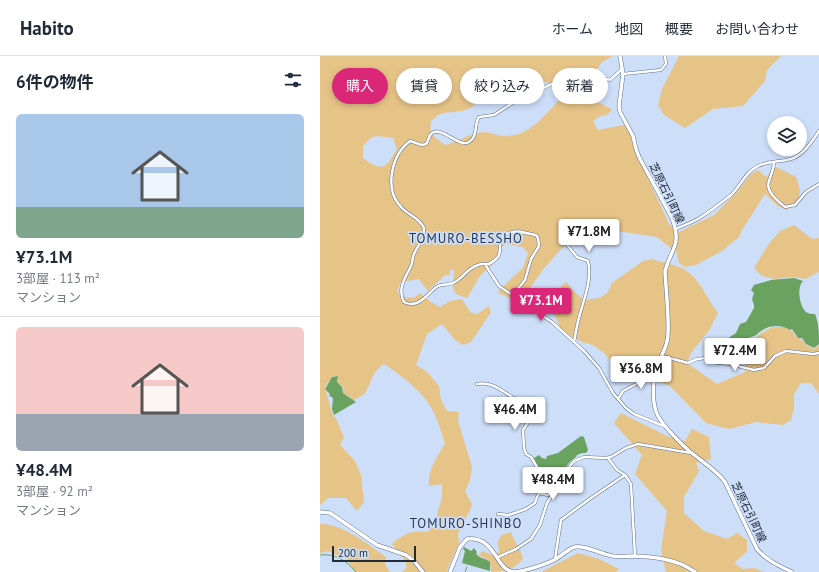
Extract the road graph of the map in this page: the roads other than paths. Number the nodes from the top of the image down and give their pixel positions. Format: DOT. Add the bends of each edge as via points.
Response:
graph roads {
  1 [pos="620,56"];
  2 [pos="665,56"];
  3 [pos="622,69"];
  4 [pos="623,74"];
  5 [pos="819,131"];
  6 [pos="774,162"];
  7 [pos="819,184"];
  8 [pos="676,229"];
  9 [pos="568,246"];
  10 [pos="486,266"];
  11 [pos="513,295"];
  12 [pos="574,342"];
  13 [pos="819,353"];
  14 [pos="662,356"];
  15 [pos="656,373"];
  16 [pos="477,384"];
  17 [pos="618,399"];
  18 [pos="668,428"];
  19 [pos="691,453"];
  20 [pos="608,458"];
  21 [pos="625,475"];
  22 [pos="561,481"];
  23 [pos="558,486"];
  24 [pos="320,512"];
  25 [pos="498,514"];
  26 [pos="634,556"];
  27 [pos="498,558"];
  28 [pos="555,560"];
  29 [pos="782,567"];
  30 [pos="423,572"];
  31 [pos="450,572"];
  32 [pos="514,572"];
  33 [pos="695,572"];
  34 [pos="778,572"];
  35 [pos="792,572"];
  1 -- 3 [label="main road, 芝原石引町線"];
  2 -- 4 [label="street" via="666,64 661,70"];
  3 -- 4 [label="main road, 芝原石引町線"];
  3 -- 10 [label="street" via="610,80 594,78 585,88 579,88 567,79 562,79 494,114 480,117 470,142 461,142 433,132 426,144 410,141 402,150 394,167 391,185 393,194 402,208 421,222 424,228 422,242 414,253 412,263 402,281 404,302 412,304 420,301 439,286 453,283 478,264"];
  4 -- 8 [label="main road, 芝原石引町線" via="620,112 633,136 639,157"];
  5 -- 6 [label="street" via="797,156"];
  6 -- 7 [label="street" via="769,191 785,206 796,205 806,192"];
  6 -- 8 [label="street" via="758,166 716,207"];
  8 -- 14 [label="main road, 芝原石引町線" via="675,248 665,271 668,334"];
  9 -- 12 [label="street" via="577,257 588,261 590,271"];
  10 -- 11 [label="street" via="499,286"];
  10 -- 11 [label="street" via="497,258 500,253 499,242 508,233 515,231 536,235 538,246 525,280"];
  11 -- 12 [label="street" via="552,322"];
  12 -- 17 [label="street" via="599,368"];
  13 -- 14 [label="street" via="786,351 775,356 764,368 754,370 712,362 706,358 688,363"];
  14 -- 15 [label="main road, 芝原石引町線"];
  15 -- 17 [label="street" via="623,391"];
  15 -- 18 [label="main road, 芝原石引町線" via="654,405 658,417"];
  16 -- 22 [label="street" via="489,384 532,406 535,412 523,430 526,454 531,457 540,472"];
  17 -- 18 [label="street" via="634,414"];
  18 -- 19 [label="main road, 芝原石引町線"];
  19 -- 20 [label="street" via="638,444"];
  19 -- 29 [label="main road, 芝原石引町線" via="725,482 757,549 767,559"];
  20 -- 21 [label="street" via="617,470"];
  20 -- 22 [label="street" via="578,458 571,463"];
  21 -- 26 [label="street" via="631,484"];
  21 -- 28 [label="street" via="561,520"];
  22 -- 23 [label="street"];
  23 -- 25 [label="street" via="548,495 539,493 535,503 526,509 508,515"];
  23 -- 27 [label="street" via="547,503 540,525 531,539"];
  24 -- 30 [label="main road" via="336,517 377,545 406,555"];
  26 -- 28 [label="main road" via="615,557 582,547 574,548"];
  26 -- 33 [label="main road" via="672,561"];
  27 -- 31 [label="main road" via="481,540 467,539 460,547"];
  27 -- 32 [label="main road" via="507,570"];
  28 -- 32 [label="main road"];
  29 -- 34 [label="main road"];
  29 -- 35 [label="main road, 芝原石引町線"];
}
